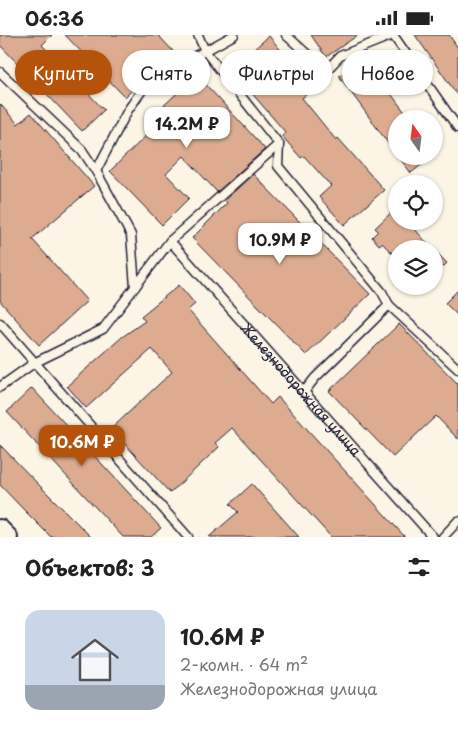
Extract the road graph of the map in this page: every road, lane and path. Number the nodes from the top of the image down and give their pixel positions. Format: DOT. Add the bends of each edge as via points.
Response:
graph roads {
  1 [pos="198,35"];
  2 [pos="234,35"];
  3 [pos="286,35"];
  4 [pos="206,50"];
  5 [pos="208,50"];
  6 [pos="210,56"];
  7 [pos="0,72"];
  8 [pos="139,95"];
  9 [pos="458,128"];
  10 [pos="279,144"];
  11 [pos="96,171"];
  12 [pos="170,241"];
  13 [pos="135,287"];
  14 [pos="389,305"];
  15 [pos="0,323"];
  16 [pos="34,363"];
  17 [pos="458,369"];
  18 [pos="0,387"];
  19 [pos="304,392"];
  20 [pos="458,521"];
  21 [pos="0,528"];
  22 [pos="428,535"];
  23 [pos="9,537"];
  24 [pos="188,537"];
  25 [pos="443,537"];
  1 -- 4 [label="lane"];
  2 -- 5 [label="lane"];
  3 -- 9 [label="lane" via="326,71 340,56 393,35"];
  6 -- 10 [label="lane"];
  7 -- 11 [label="lane" via="82,150"];
  8 -- 11 [label="lane"];
  10 -- 12 [label="lane"];
  10 -- 14 [label="lane" via="278,166"];
  11 -- 13 [label="lane" via="131,235"];
  12 -- 13 [label="lane"];
  12 -- 19 [label="lane, Железнодорожная улица"];
  13 -- 16 [label="lane" via="104,329"];
  14 -- 17 [label="lane"];
  14 -- 19 [label="lane"];
  15 -- 16 [label="lane"];
  16 -- 18 [label="lane"];
  16 -- 24 [label="lane"];
  19 -- 22 [label="lane, Железнодорожная улица"];
  20 -- 25 [label="lane"];
  21 -- 23 [label="street"];
}
